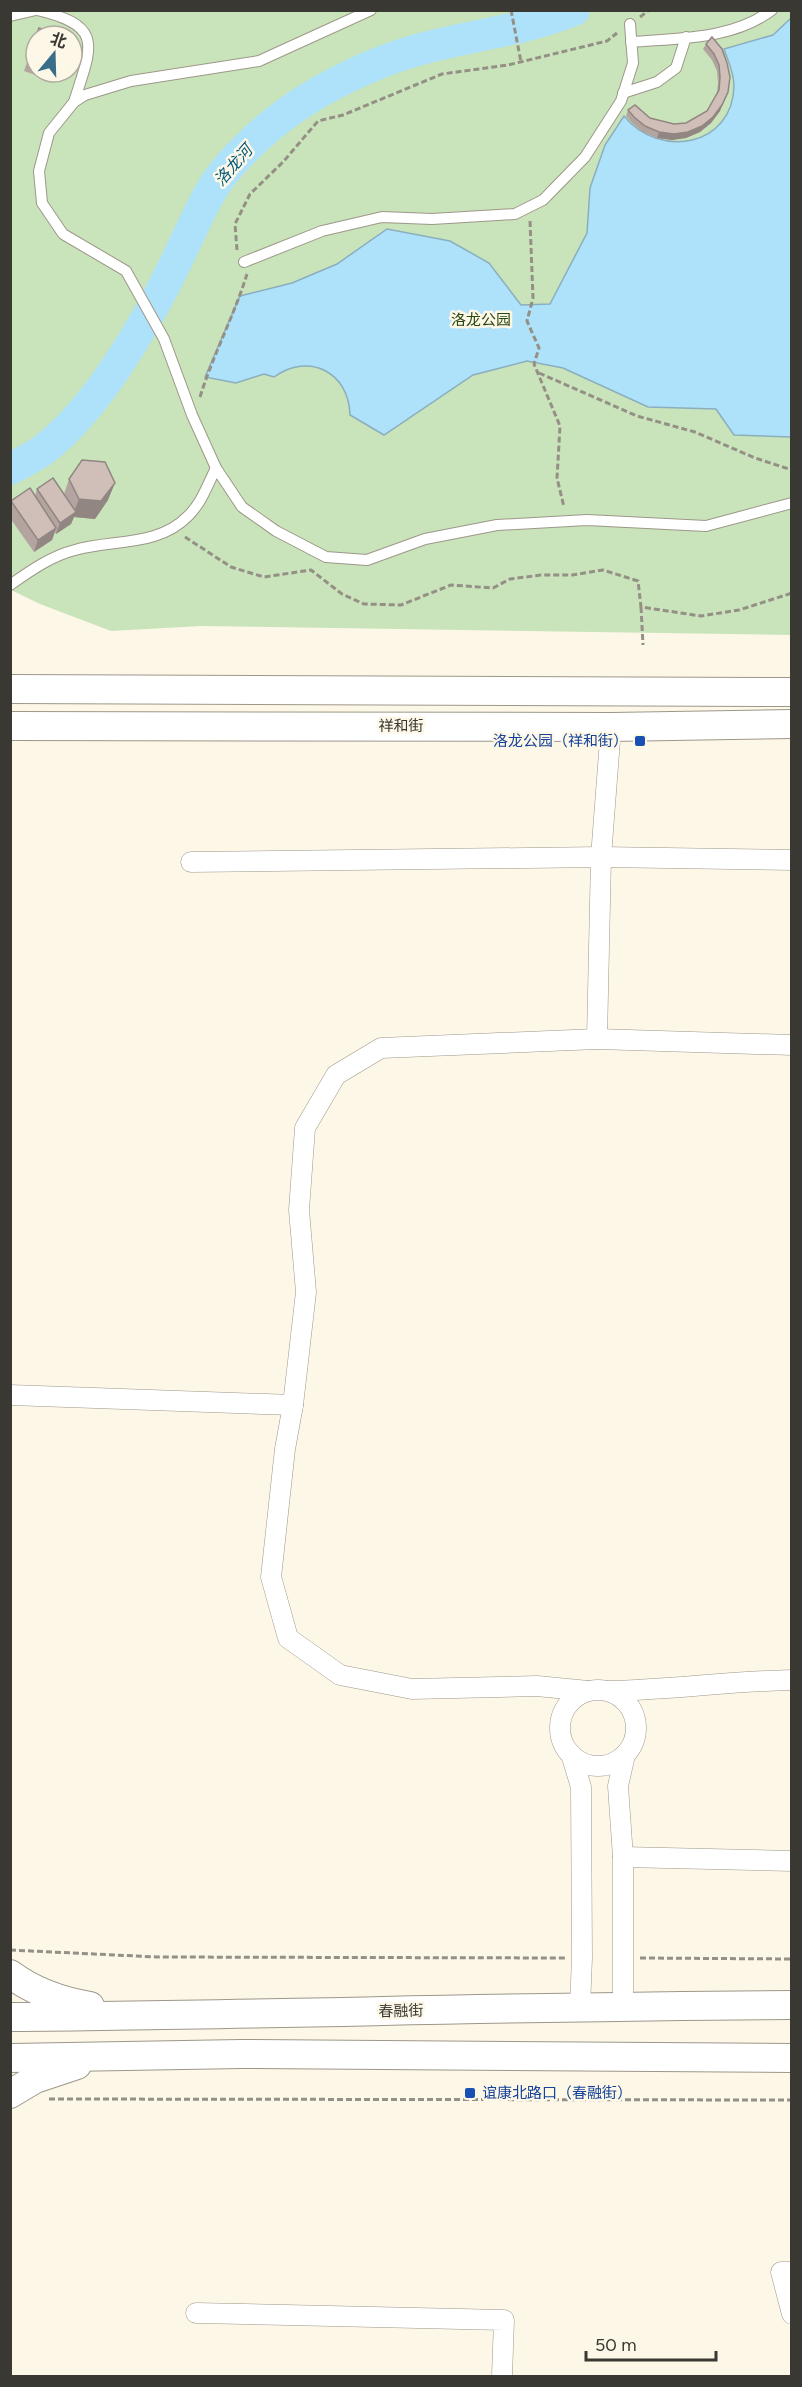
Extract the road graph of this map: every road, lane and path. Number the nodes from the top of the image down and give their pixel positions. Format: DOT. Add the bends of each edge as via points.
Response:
graph roads {
  1 [pos="37,10"];
  2 [pos="371,10"];
  3 [pos="511,10"];
  4 [pos="649,10"];
  5 [pos="772,10"];
  6 [pos="10,16"];
  7 [pos="630,24"];
  8 [pos="686,37"];
  9 [pos="631,42"];
  10 [pos="521,62"];
  11 [pos="623,93"];
  12 [pos="74,102"];
  13 [pos="529,207"];
  14 [pos="244,262"];
  15 [pos="537,372"];
  16 [pos="192,415"];
  17 [pos="216,468"];
  18 [pos="792,470"];
  19 [pos="792,503"];
  20 [pos="567,521"];
  21 [pos="174,528"];
  22 [pos="10,585"];
  23 [pos="792,593"];
  24 [pos="641,607"];
  25 [pos="643,645"];
  26 [pos="10,689"];
  27 [pos="792,692"];
  28 [pos="792,724"];
  29 [pos="10,726"];
  30 [pos="610,727"];
  31 [pos="601,857"];
  32 [pos="792,860"];
  33 [pos="192,862"];
  34 [pos="597,1039"];
  35 [pos="792,1045"];
  36 [pos="10,1395"];
  37 [pos="293,1405"];
  38 [pos="792,1680"];
  39 [pos="537,1686"];
  40 [pos="661,1690"];
  41 [pos="598,1691"];
  42 [pos="561,1718"];
  43 [pos="635,1718"];
  44 [pos="571,1754"];
  45 [pos="625,1755"];
  46 [pos="624,1857"];
  47 [pos="792,1861"];
  48 [pos="10,1950"];
  49 [pos="582,1958"];
  50 [pos="624,1958"];
  51 [pos="792,1959"];
  52 [pos="10,1974"];
  53 [pos="580,2006"];
  54 [pos="623,2006"];
  55 [pos="792,2006"];
  56 [pos="211,2016"];
  57 [pos="10,2017"];
  58 [pos="104,2056"];
  59 [pos="10,2058"];
  60 [pos="792,2058"];
  61 [pos="10,2094"];
  62 [pos="83,2099"];
  63 [pos="792,2100"];
  64 [pos="792,2272"];
  65 [pos="196,2313"];
  66 [pos="792,2314"];
  67 [pos="502,2376"];
  1 -- 6 [label="lane"];
  1 -- 12 [label="lane" via="64,17 80,27 89,42"];
  2 -- 12 [label="lane" via="259,62 131,81 85,94"];
  3 -- 10 [label="path"];
  4 -- 7 [label="path"];
  5 -- 8 [label="lane" via="758,21 726,33"];
  7 -- 9 [label="lane"];
  7 -- 10 [label="path" via="607,41"];
  8 -- 9 [label="lane"];
  8 -- 11 [label="lane" via="676,68 657,82"];
  9 -- 11 [label="lane" via="633,63"];
  10 -- 14 [label="path" via="442,74 343,115 318,121 250,194 235,224 236,249"];
  11 -- 13 [label="lane" via="585,157 543,201"];
  12 -- 16 [label="lane" via="49,133 39,171 42,203 63,234 126,272 164,339"];
  13 -- 14 [label="lane" via="515,214 432,219 382,217 322,231"];
  13 -- 15 [label="path" via="533,298 527,321 539,348 534,364"];
  14 -- 16 [label="path" via="248,270 240,296"];
  15 -- 18 [label="path" via="637,416 695,432"];
  15 -- 20 [label="path" via="560,426 556,478"];
  16 -- 17 [label="lane"];
  17 -- 20 [label="lane" via="242,507 276,531 326,557 367,560 425,539 497,525"];
  17 -- 21 [label="lane" via="190,515"];
  19 -- 20 [label="lane" via="706,526"];
  21 -- 22 [label="lane" via="142,540 75,550 40,565"];
  21 -- 24 [label="path" via="231,567 264,577 311,570 342,594 364,604 401,605 451,585 493,588 510,579 603,570 638,581"];
  23 -- 24 [label="path" via="739,610 701,616"];
  24 -- 25 [label="path"];
  26 -- 27 [label="main road"];
  28 -- 30 [label="main road, 祥和街"];
  29 -- 30 [label="main road, 祥和街"];
  30 -- 31 [label="street"];
  31 -- 32 [label="street"];
  31 -- 33 [label="street"];
  31 -- 34 [label="street"];
  34 -- 35 [label="street"];
  34 -- 37 [label="street" via="381,1048 336,1075 305,1128 299,1210 306,1292"];
  36 -- 37 [label="street"];
  37 -- 39 [label="street" via="271,1577 288,1638 340,1674 412,1689"];
  38 -- 40 [label="street" via="740,1680"];
  39 -- 41 [label="street"];
  39 -- 42 [label="street" via="553,1699"];
  40 -- 41 [label="street"];
  40 -- 43 [label="street" via="647,1700"];
  41 -- 42 [label="street" via="571,1700"];
  41 -- 43 [label="street" via="625,1701"];
  42 -- 44 [label="street" via="561,1737"];
  43 -- 45 [label="street" via="635,1738"];
  44 -- 45 [label="street" via="579,1761 598,1766"];
  44 -- 49 [label="street" via="580,1787"];
  45 -- 46 [label="street" via="618,1786"];
  46 -- 47 [label="street"];
  46 -- 50 [label="street"];
  48 -- 49 [label="path" via="157,1957"];
  49 -- 53 [label="street"];
  50 -- 51 [label="path"];
  50 -- 54 [label="street"];
  52 -- 56 [label="main road" via="36,1990 71,2002"];
  53 -- 54 [label="main road, 春融街"];
  53 -- 56 [label="main road, 春融街"];
  54 -- 55 [label="main road, 春融街"];
  56 -- 57 [label="main road, 春融街"];
  58 -- 59 [label="main road"];
  58 -- 60 [label="main road"];
  58 -- 61 [label="main road" via="34,2079"];
  62 -- 63 [label="path"];
  64 -- 66 [label="street" via="781,2272"];
  65 -- 67 [label="street" via="504,2320"];
}
